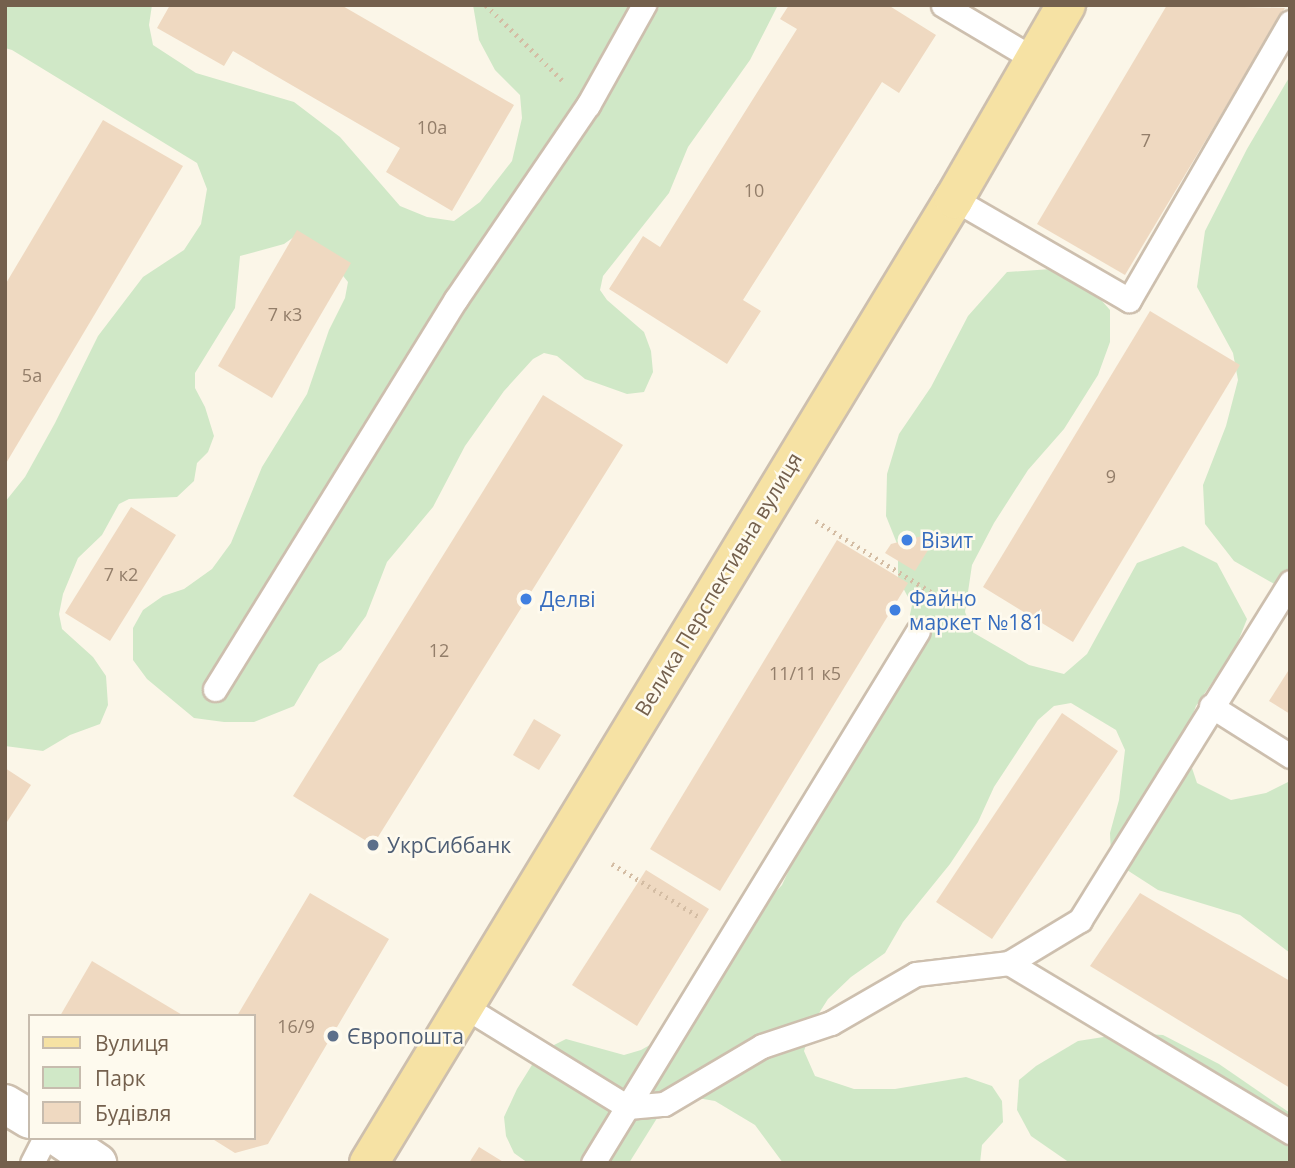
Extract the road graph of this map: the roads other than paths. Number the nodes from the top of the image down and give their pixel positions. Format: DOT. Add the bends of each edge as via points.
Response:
graph roads {
  1 [pos="644,5"];
  2 [pos="943,5"];
  3 [pos="1066,5"];
  4 [pos="1290,22"];
  5 [pos="1034,59"];
  6 [pos="954,199"];
  7 [pos="1290,582"];
  8 [pos="918,631"];
  9 [pos="215,689"];
  10 [pos="1212,706"];
  11 [pos="1290,756"];
  12 [pos="1009,963"];
  13 [pos="462,1005"];
  14 [pos="5,1104"];
  15 [pos="628,1107"];
  16 [pos="28,1118"];
  17 [pos="1290,1132"];
  18 [pos="45,1140"];
  19 [pos="63,1140"];
  20 [pos="32,1163"];
  21 [pos="97,1163"];
  22 [pos="369,1163"];
  23 [pos="593,1163"];
  1 -- 9 [label="lane" via="588,105 456,299"];
  2 -- 5 [label="lane"];
  3 -- 5 [label="main road, Велика Перспективна вулиця"];
  4 -- 6 [label="lane" via="1129,300"];
  5 -- 6 [label="main road, Велика Перспективна вулиця"];
  6 -- 13 [label="main road, Велика Перспективна вулиця"];
  7 -- 10 [label="lane"];
  8 -- 15 [label="lane"];
  10 -- 11 [label="lane"];
  10 -- 12 [label="lane" via="1080,920"];
  12 -- 15 [label="lane" via="916,974 831,1023 762,1046 664,1104"];
  12 -- 17 [label="lane"];
  13 -- 15 [label="lane"];
  13 -- 22 [label="main road, Велика Перспективна вулиця"];
  14 -- 16 [label="street"];
  15 -- 23 [label="lane"];
  18 -- 20 [label="lane"];
  19 -- 21 [label="street"];
}
